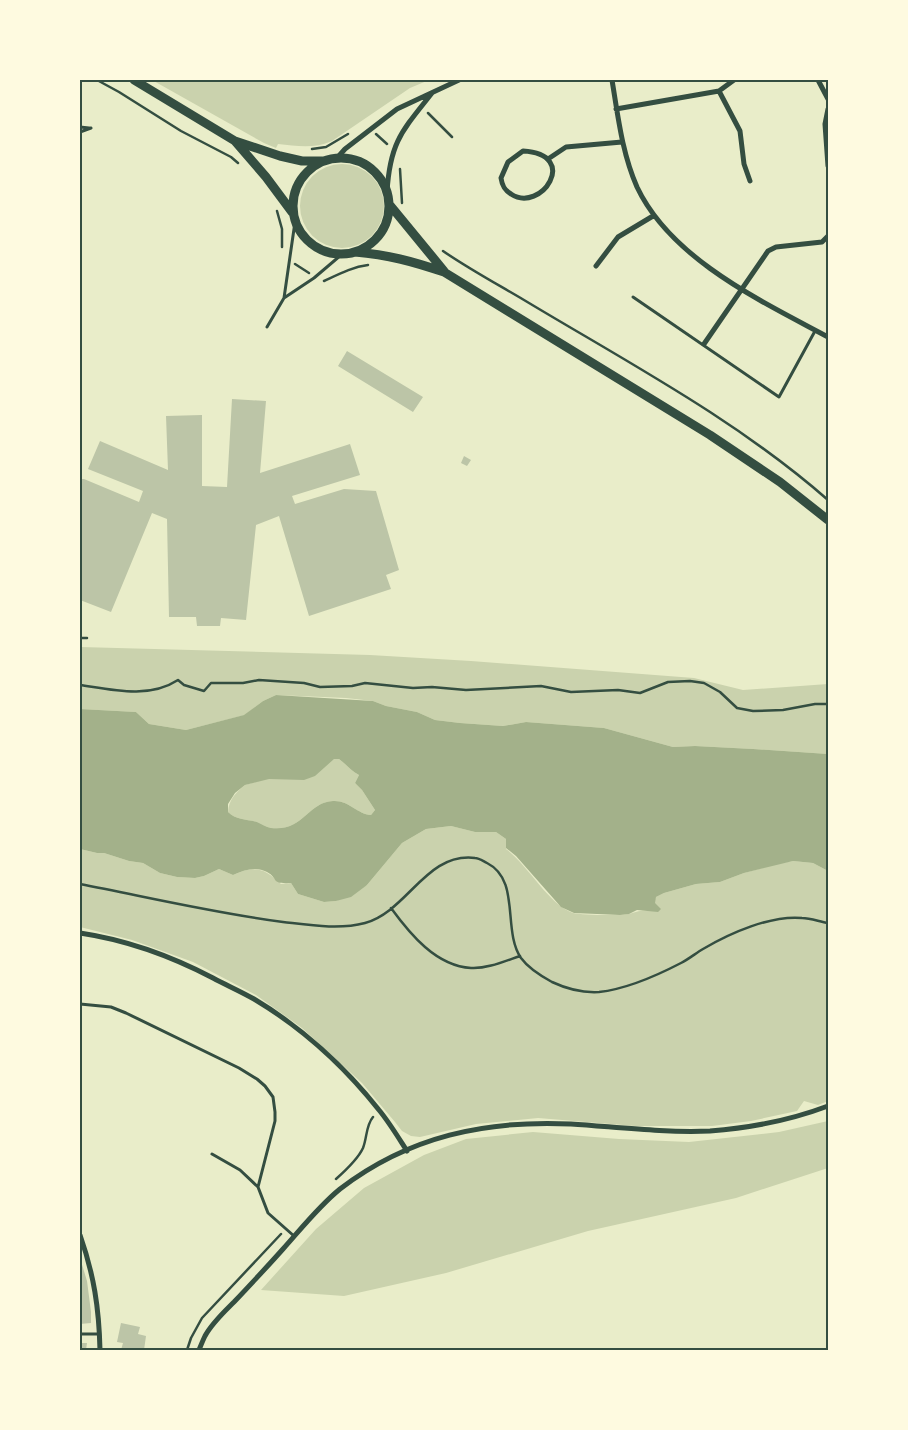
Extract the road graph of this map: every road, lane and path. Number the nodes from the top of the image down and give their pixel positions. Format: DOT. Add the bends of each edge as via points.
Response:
graph roads {
  1 [pos="97,80"];
  2 [pos="134,80"];
  3 [pos="459,80"];
  4 [pos="612,80"];
  5 [pos="734,80"];
  6 [pos="818,80"];
  7 [pos="719,91"];
  8 [pos="432,92"];
  9 [pos="828,99"];
  10 [pos="421,107"];
  11 [pos="616,109"];
  12 [pos="828,109"];
  13 [pos="80,127"];
  14 [pos="371,128"];
  15 [pos="80,132"];
  16 [pos="352,132"];
  17 [pos="452,136"];
  18 [pos="235,141"];
  19 [pos="622,142"];
  20 [pos="394,147"];
  21 [pos="305,150"];
  22 [pos="337,158"];
  23 [pos="548,158"];
  24 [pos="322,161"];
  25 [pos="239,163"];
  26 [pos="400,164"];
  27 [pos="828,166"];
  28 [pos="750,181"];
  29 [pos="387,192"];
  30 [pos="275,202"];
  31 [pos="390,204"];
  32 [pos="402,204"];
  33 [pos="292,212"];
  34 [pos="653,216"];
  35 [pos="295,222"];
  36 [pos="828,236"];
  37 [pos="440,249"];
  38 [pos="354,252"];
  39 [pos="341,255"];
  40 [pos="290,263"];
  41 [pos="372,264"];
  42 [pos="596,266"];
  43 [pos="444,272"];
  44 [pos="314,278"];
  45 [pos="742,289"];
  46 [pos="633,297"];
  47 [pos="284,298"];
  48 [pos="267,327"];
  49 [pos="816,330"];
  50 [pos="828,337"];
  51 [pos="704,344"];
  52 [pos="828,500"];
  53 [pos="828,520"];
  54 [pos="80,638"];
  55 [pos="86,638"];
  56 [pos="80,685"];
  57 [pos="828,704"];
  58 [pos="80,884"];
  59 [pos="391,908"];
  60 [pos="828,923"];
  61 [pos="80,933"];
  62 [pos="520,956"];
  63 [pos="80,1004"];
  64 [pos="828,1106"];
  65 [pos="407,1151"];
  66 [pos="212,1154"];
  67 [pos="258,1187"];
  68 [pos="80,1235"];
  69 [pos="294,1236"];
  70 [pos="80,1334"];
  71 [pos="100,1334"];
  72 [pos="100,1350"];
  73 [pos="200,1350"];
  1 -- 25 [label="path"];
  2 -- 18 [label="main road"];
  3 -- 8 [label="street"];
  4 -- 11 [label="street"];
  5 -- 7 [label="street"];
  6 -- 9 [label="street"];
  7 -- 11 [label="street"];
  7 -- 28 [label="street" via="740,131 744,164"];
  8 -- 10 [label="street"];
  8 -- 14 [label="street" via="397,108"];
  10 -- 17 [label="path"];
  10 -- 20 [label="street"];
  11 -- 19 [label="street"];
  12 -- 27 [label="street" via="825,124"];
  13 -- 15 [label="lane" via="91,128"];
  14 -- 20 [label="path" via="381,140"];
  14 -- 22 [label="street"];
  16 -- 21 [label="path" via="326,147"];
  18 -- 24 [label="main road" via="280,156"];
  18 -- 33 [label="main road"];
  19 -- 23 [label="street" via="566,147"];
  19 -- 34 [label="street" via="638,187"];
  20 -- 29 [label="street"];
  22 -- 24 [label="main road"];
  22 -- 29 [label="main road" via="366,164 379,176"];
  23 -- 23 [label="street" via="552,164 552,176 543,190 530,198 514,196 505,190 502,171 514,156 522,151"];
  24 -- 33 [label="main road" via="300,180 292,201"];
  26 -- 32 [label="path"];
  29 -- 31 [label="main road"];
  30 -- 40 [label="path" via="282,230 282,261"];
  31 -- 38 [label="main road" via="384,228 377,238"];
  31 -- 43 [label="main road"];
  33 -- 35 [label="main road"];
  34 -- 42 [label="street" via="618,237"];
  34 -- 45 [label="street" via="701,261"];
  35 -- 39 [label="main road" via="307,241 316,248"];
  35 -- 40 [label="lane"];
  36 -- 45 [label="street" via="822,242 776,247 768,251"];
  37 -- 52 [label="path" via="744,435"];
  38 -- 39 [label="main road"];
  38 -- 43 [label="main road" via="405,258"];
  39 -- 44 [label="lane"];
  40 -- 44 [label="path" via="298,264"];
  40 -- 47 [label="lane"];
  41 -- 44 [label="path" via="339,273 319,284"];
  43 -- 53 [label="main road" via="710,436 780,482"];
  44 -- 47 [label="lane"];
  45 -- 49 [label="street"];
  45 -- 51 [label="street"];
  46 -- 51 [label="lane"];
  47 -- 48 [label="lane"];
  49 -- 50 [label="street"];
  49 -- 51 [label="lane" via="779,397"];
  54 -- 55 [label="path"];
  56 -- 57 [label="path" via="148,692 167,688 178,680 184,685 204,690 211,683 259,680 320,687 365,683 466,690 541,686 571,692 618,690 640,693 668,682 690,681 704,683 737,708 753,711"];
  58 -- 59 [label="path" via="206,911 308,925 345,926 366,922"];
  59 -- 62 [label="path" via="412,934 438,957 454,965 487,966"];
  59 -- 62 [label="path" via="444,862 477,858 500,872 507,889"];
  60 -- 62 [label="path" via="801,917 742,929 683,962 639,981 598,992 564,988 543,977"];
  61 -- 65 [label="street" via="133,944 172,958 254,999 280,1016 358,1085"];
  63 -- 67 [label="lane" via="111,1007 126,1013 239,1068 265,1086 273,1097 275,1121"];
  64 -- 65 [label="street" via="768,1123 710,1131 516,1124 464,1130"];
  65 -- 69 [label="street" via="372,1168 340,1190"];
  66 -- 67 [label="lane" via="240,1170"];
  67 -- 69 [label="lane" via="268,1213"];
  68 -- 71 [label="street" via="94,1281"];
  69 -- 73 [label="street" via="205,1335"];
  70 -- 71 [label="lane"];
  71 -- 72 [label="street"];
}
